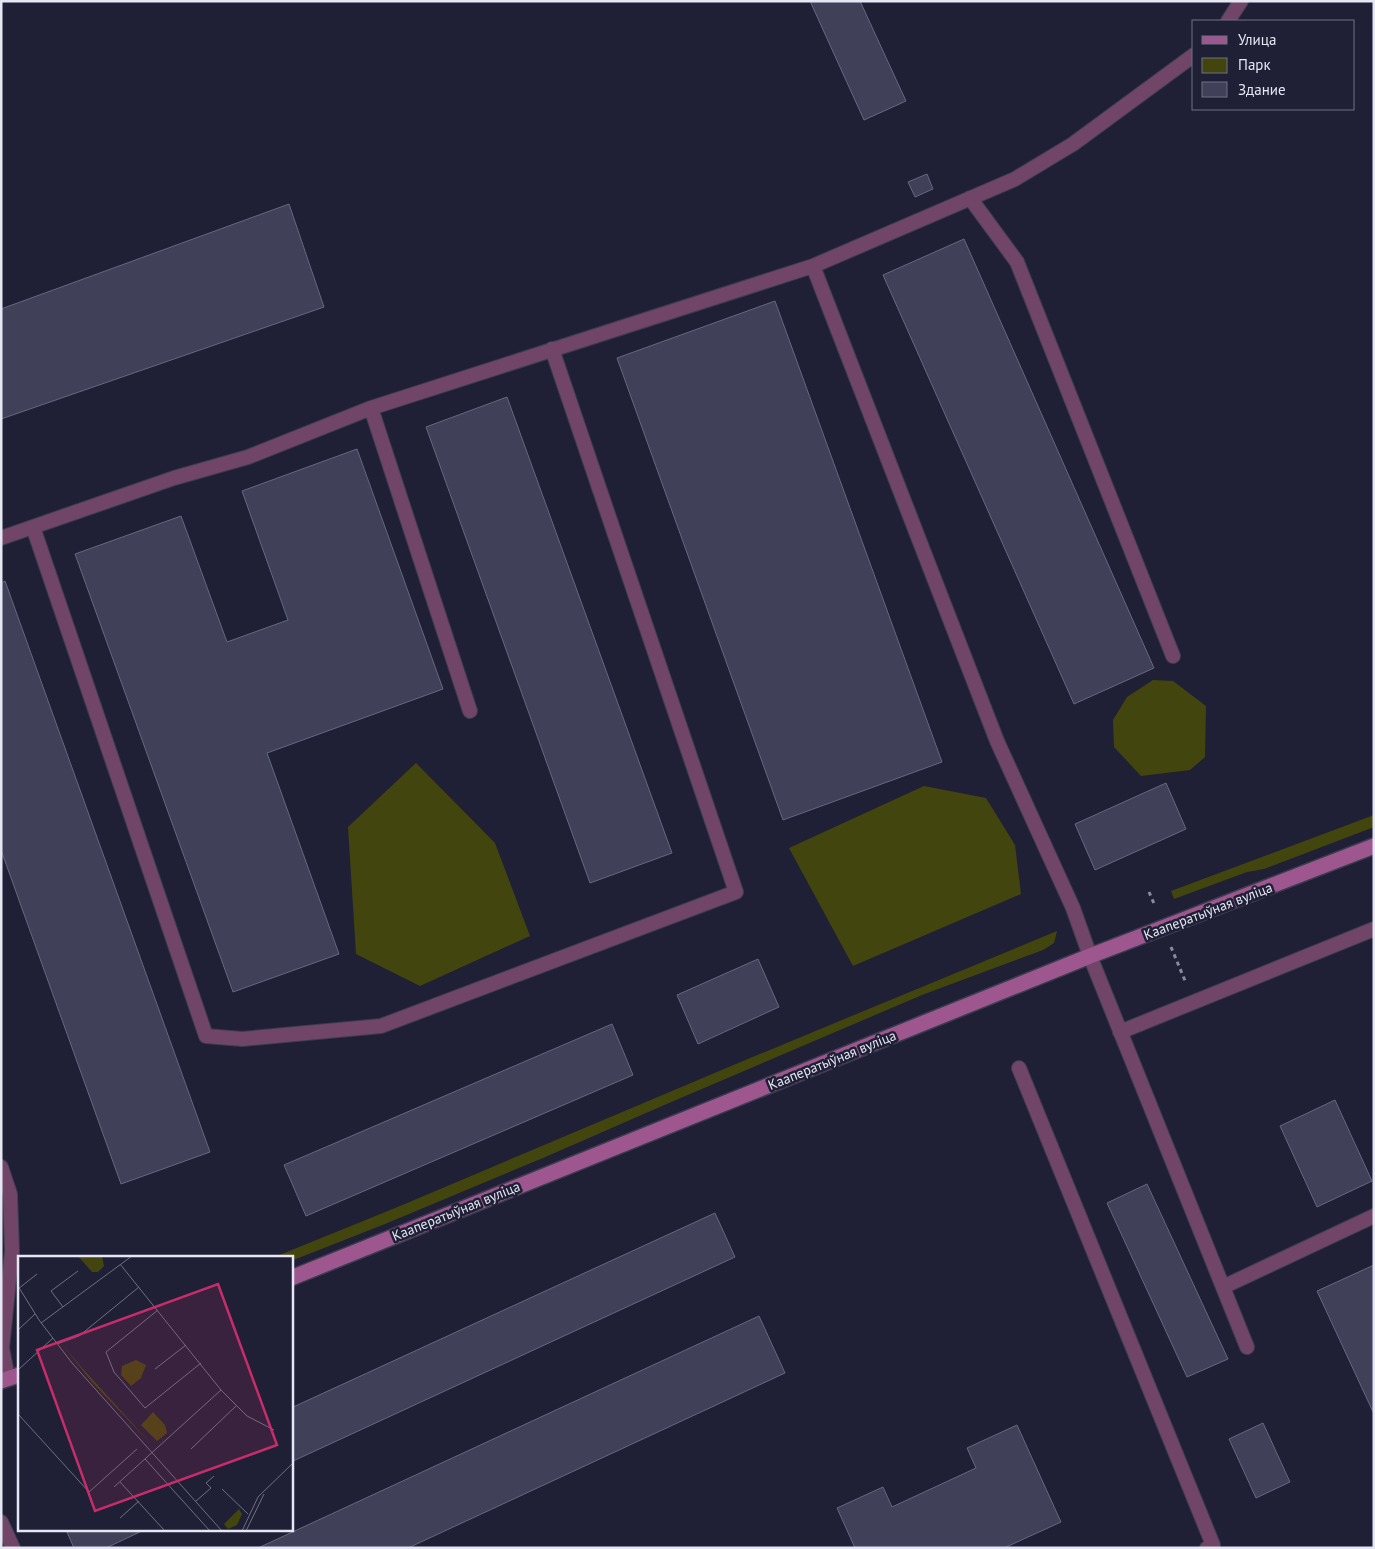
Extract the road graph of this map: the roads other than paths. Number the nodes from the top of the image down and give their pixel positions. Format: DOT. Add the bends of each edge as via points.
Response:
graph roads {
  1 [pos="1241,1"];
  2 [pos="1229,20"];
  3 [pos="1192,56"];
  4 [pos="970,198"];
  5 [pos="813,266"];
  6 [pos="552,350"];
  7 [pos="371,408"];
  8 [pos="33,527"];
  9 [pos="1,538"];
  10 [pos="1174,656"];
  11 [pos="470,711"];
  12 [pos="1374,846"];
  13 [pos="1374,928"];
  14 [pos="1090,956"];
  15 [pos="1120,1032"];
  16 [pos="1019,1068"];
  17 [pos="1,1167"];
  18 [pos="1374,1216"];
  19 [pos="292,1278"];
  20 [pos="1223,1287"];
  21 [pos="1247,1347"];
  22 [pos="9,1379"];
  23 [pos="1,1522"];
  24 [pos="13,1548"];
  25 [pos="1207,1548"];
  1 -- 2 [label="lane"];
  3 -- 4 [label="lane" via="1073,144 1015,179"];
  4 -- 5 [label="lane"];
  4 -- 10 [label="lane" via="1017,262"];
  5 -- 6 [label="lane"];
  5 -- 14 [label="lane" via="997,741 1073,908"];
  6 -- 7 [label="lane"];
  6 -- 8 [label="lane" via="736,892 381,1026 242,1039 206,1036"];
  7 -- 8 [label="lane" via="248,457 174,478"];
  7 -- 11 [label="lane"];
  8 -- 9 [label="lane"];
  12 -- 14 [label="main road, Кааператыўная вуліца"];
  13 -- 15 [label="lane"];
  14 -- 15 [label="lane"];
  14 -- 19 [label="main road, Кааператыўная вуліца"];
  15 -- 20 [label="lane"];
  16 -- 25 [label="lane" via="1213,1545"];
  17 -- 22 [label="lane" via="10,1194 12,1251 2,1348"];
  18 -- 20 [label="lane"];
  20 -- 21 [label="lane"];
  23 -- 24 [label="lane"];
}
